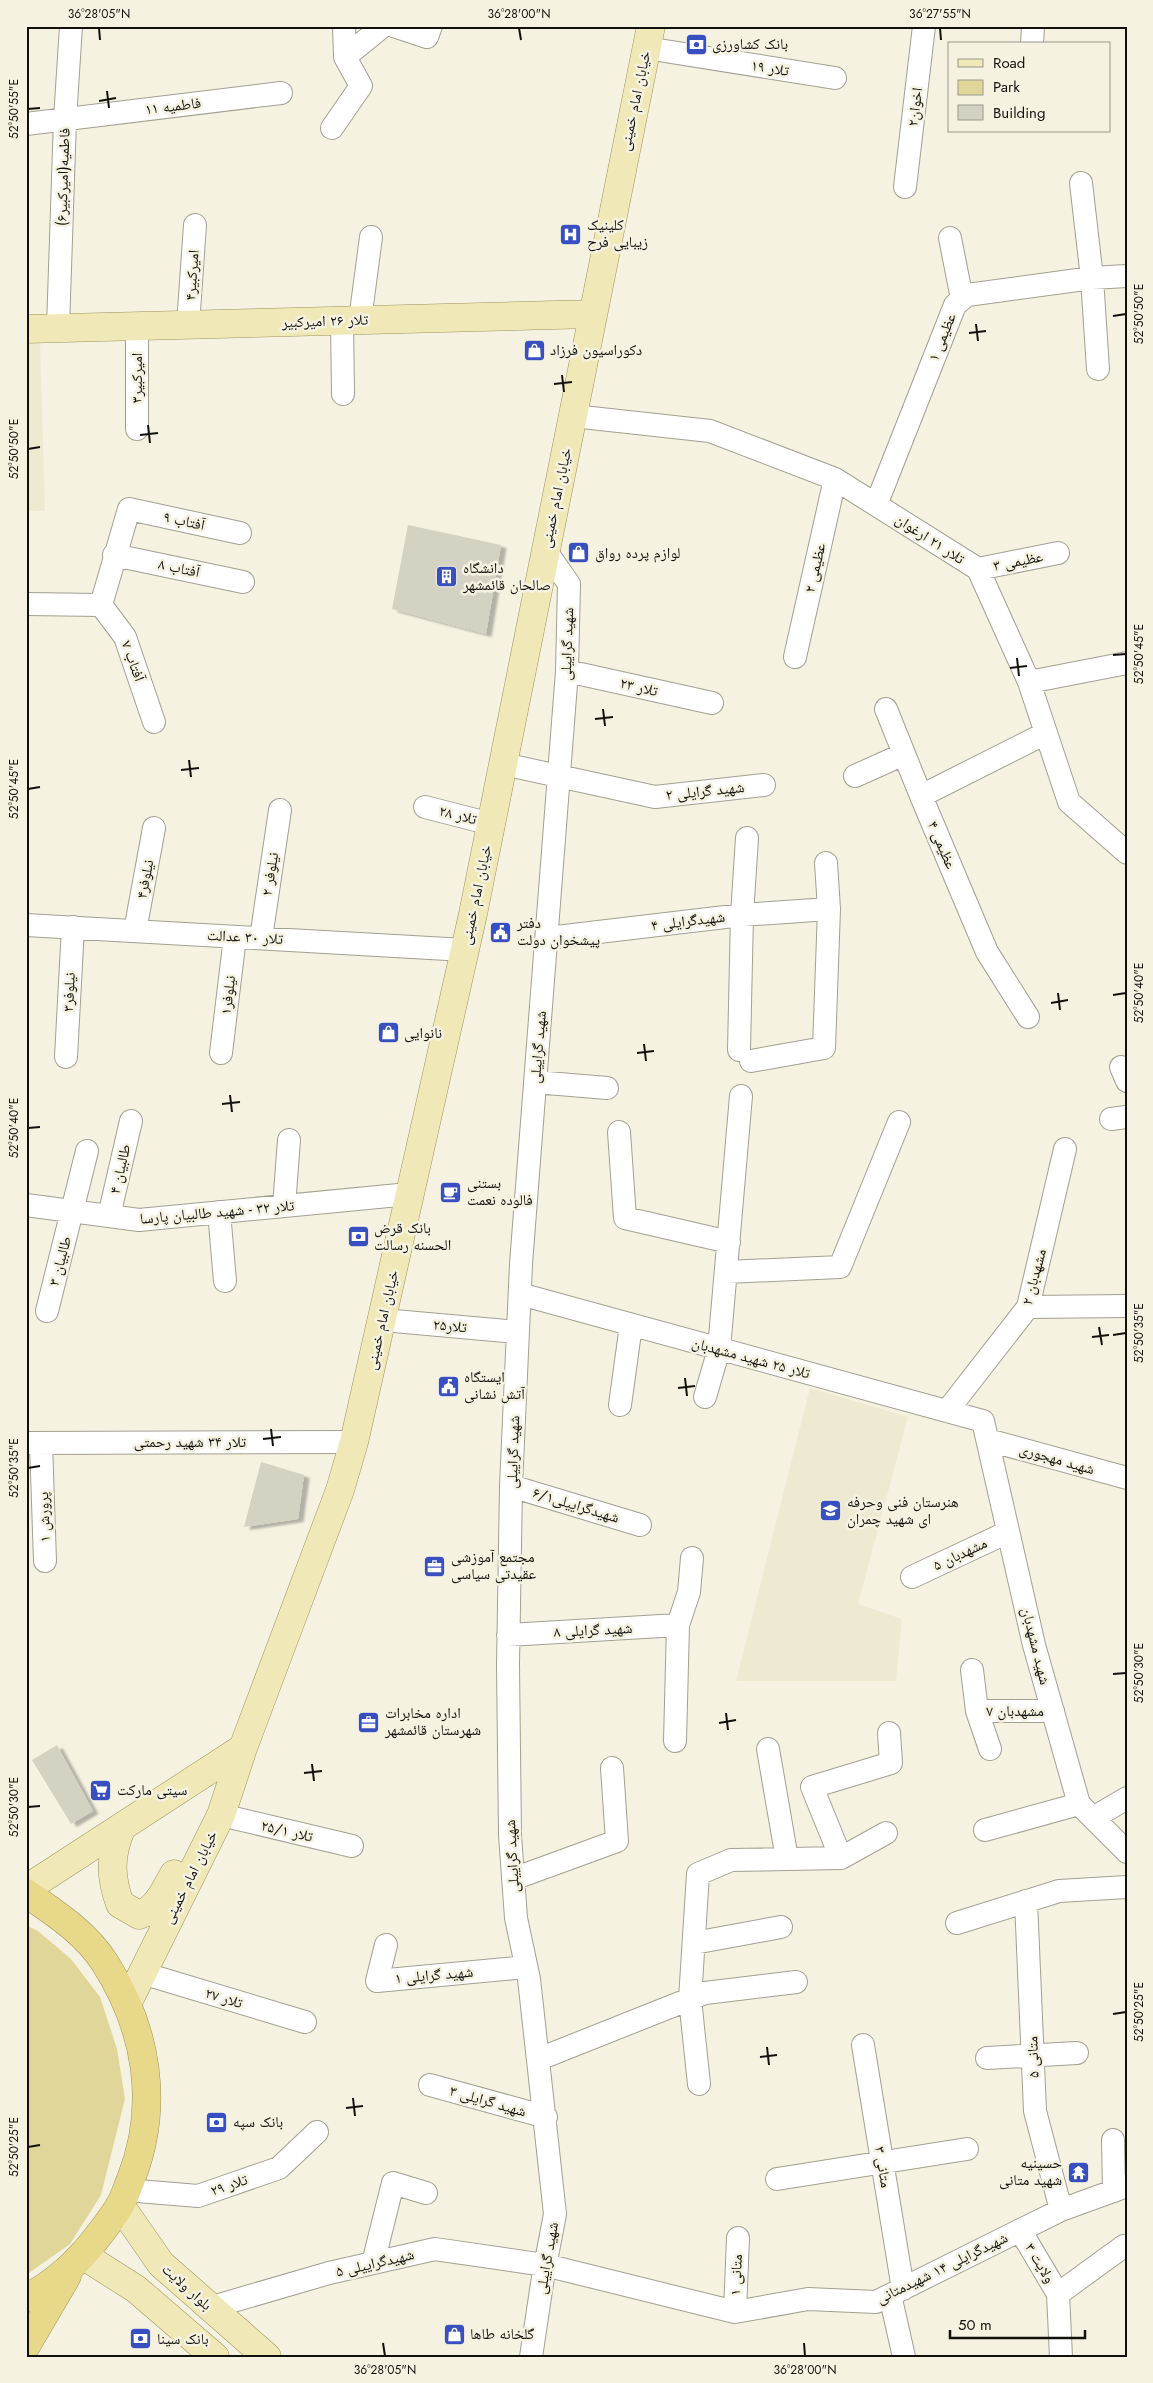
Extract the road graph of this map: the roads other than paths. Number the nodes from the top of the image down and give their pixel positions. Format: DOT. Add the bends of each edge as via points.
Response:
graph roads {
  1 [pos="71,26"];
  2 [pos="344,26"];
  3 [pos="383,26"];
  4 [pos="394,26"];
  5 [pos="431,26"];
  6 [pos="924,26"];
  7 [pos="1033,26"];
  8 [pos="649,37"];
  9 [pos="1032,42"];
  10 [pos="345,57"];
  11 [pos="835,78"];
  12 [pos="281,93"];
  13 [pos="64,119"];
  14 [pos="26,124"];
  15 [pos="332,128"];
  16 [pos="1081,183"];
  17 [pos="905,187"];
  18 [pos="195,225"];
  19 [pos="371,238"];
  20 [pos="950,238"];
  21 [pos="1127,276"];
  22 [pos="1092,278"];
  23 [pos="962,299"];
  24 [pos="592,314"];
  25 [pos="351,320"];
  26 [pos="188,325"];
  27 [pos="137,326"];
  28 [pos="58,328"];
  29 [pos="26,329"];
  30 [pos="1098,370"];
  31 [pos="343,394"];
  32 [pos="573,416"];
  33 [pos="138,429"];
  34 [pos="835,479"];
  35 [pos="876,504"];
  36 [pos="240,533"];
  37 [pos="546,551"];
  38 [pos="1058,553"];
  39 [pos="114,555"];
  40 [pos="978,569"];
  41 [pos="243,582"];
  42 [pos="26,604"];
  43 [pos="101,605"];
  44 [pos="795,657"];
  45 [pos="567,671"];
  46 [pos="1125,671"];
  47 [pos="1030,682"];
  48 [pos="712,704"];
  49 [pos="886,709"];
  50 [pos="154,722"];
  51 [pos="1046,733"];
  52 [pos="904,754"];
  53 [pos="502,764"];
  54 [pos="558,774"];
  55 [pos="855,776"];
  56 [pos="764,785"];
  57 [pos="921,796"];
  58 [pos="425,807"];
  59 [pos="280,810"];
  60 [pos="491,824"];
  61 [pos="154,828"];
  62 [pos="747,838"];
  63 [pos="1127,853"];
  64 [pos="826,863"];
  65 [pos="829,909"];
  66 [pos="742,915"];
  67 [pos="26,924"];
  68 [pos="73,927"];
  69 [pos="135,931"];
  70 [pos="235,937"];
  71 [pos="261,938"];
  72 [pos="548,938"];
  73 [pos="464,950"];
  74 [pos="1028,1017"];
  75 [pos="221,1053"];
  76 [pos="66,1057"];
  77 [pos="535,1082"];
  78 [pos="607,1088"];
  79 [pos="741,1096"];
  80 [pos="131,1121"];
  81 [pos="899,1122"];
  82 [pos="619,1132"];
  83 [pos="289,1140"];
  84 [pos="1065,1149"];
  85 [pos="88,1151"];
  86 [pos="409,1194"];
  87 [pos="26,1205"];
  88 [pos="284,1206"];
  89 [pos="73,1211"];
  90 [pos="218,1212"];
  91 [pos="109,1216"];
  92 [pos="729,1242"];
  93 [pos="727,1272"];
  94 [pos="224,1281"];
  95 [pos="520,1294"];
  96 [pos="1127,1306"];
  97 [pos="1028,1307"];
  98 [pos="48,1311"];
  99 [pos="383,1320"];
  100 [pos="631,1325"];
  101 [pos="518,1332"];
  102 [pos="719,1349"];
  103 [pos="705,1396"];
  104 [pos="620,1405"];
  105 [pos="947,1411"];
  106 [pos="986,1430"];
  107 [pos="354,1442"];
  108 [pos="34,1443"];
  109 [pos="1127,1478"];
  110 [pos="511,1486"];
  111 [pos="640,1525"];
  112 [pos="1008,1532"];
  113 [pos="692,1558"];
  114 [pos="46,1561"];
  115 [pos="912,1577"];
  116 [pos="678,1625"];
  117 [pos="508,1635"];
  118 [pos="972,1670"];
  119 [pos="977,1710"];
  120 [pos="1052,1710"];
  121 [pos="889,1733"];
  122 [pos="675,1741"];
  123 [pos="242,1748"];
  124 [pos="768,1749"];
  125 [pos="990,1749"];
  126 [pos="612,1768"];
  127 [pos="1127,1798"];
  128 [pos="1086,1811"];
  129 [pos="220,1817"];
  130 [pos="121,1829"];
  131 [pos="985,1830"];
  132 [pos="886,1833"];
  133 [pos="352,1846"];
  134 [pos="1127,1852"];
  135 [pos="841,1858"];
  136 [pos="787,1859"];
  137 [pos="514,1879"];
  138 [pos="1127,1887"];
  139 [pos="26,1889"];
  140 [pos="26,1894"];
  141 [pos="1026,1901"];
  142 [pos="957,1923"];
  143 [pos="781,1927"];
  144 [pos="694,1943"];
  145 [pos="386,1945"];
  146 [pos="526,1967"];
  147 [pos="142,1974"];
  148 [pos="796,1982"];
  149 [pos="690,1999"];
  150 [pos="128,2002"];
  151 [pos="305,2022"];
  152 [pos="863,2045"];
  153 [pos="1077,2054"];
  154 [pos="1033,2055"];
  155 [pos="987,2058"];
  156 [pos="539,2060"];
  157 [pos="699,2084"];
  158 [pos="430,2085"];
  159 [pos="546,2117"];
  160 [pos="317,2132"];
  161 [pos="1114,2140"];
  162 [pos="966,2149"];
  163 [pos="882,2162"];
  164 [pos="777,2179"];
  165 [pos="1120,2188"];
  166 [pos="426,2193"];
  167 [pos="123,2198"];
  168 [pos="1061,2210"];
  169 [pos="1020,2230"];
  170 [pos="738,2238"];
  171 [pos="1124,2246"];
  172 [pos="80,2259"];
  173 [pos="373,2263"];
  174 [pos="545,2265"];
  175 [pos="896,2292"];
  176 [pos="1058,2294"];
  177 [pos="26,2298"];
  178 [pos="209,2308"];
  179 [pos="735,2312"];
  180 [pos="26,2346"];
  181 [pos="214,2357"];
  182 [pos="267,2357"];
  183 [pos="531,2357"];
  184 [pos="904,2357"];
  185 [pos="1061,2357"];
  1 -- 13 [label="street, فاطمیه(امیرکبیر۶)"];
  2 -- 10 [label="street"];
  3 -- 10 [label="street"];
  4 -- 5 [label="street" via="427,37"];
  6 -- 17 [label="street, اخوان۲"];
  7 -- 9 [label="street"];
  8 -- 11 [label="street, تلار ۱۹"];
  8 -- 24 [label="main road, خیابان امام خمینی"];
  10 -- 15 [label="street" via="361,86"];
  12 -- 13 [label="street, فاطمیه ۱۱"];
  13 -- 14 [label="street, فاطمیه ۱۱"];
  13 -- 28 [label="street, فاطمیه(امیرکبیر۶)"];
  16 -- 22 [label="street"];
  18 -- 26 [label="street, امیرکبیر۴"];
  19 -- 25 [label="street"];
  20 -- 23 [label="street"];
  21 -- 22 [label="street, عظیمی ۱"];
  22 -- 23 [label="street, عظیمی ۱" via="967,295"];
  22 -- 30 [label="street"];
  23 -- 35 [label="street, عظیمی ۱" via="955,305"];
  24 -- 25 [label="main road, تلار ۲۶ امیرکبیر"];
  24 -- 32 [label="main road, خیابان امام خمینی"];
  25 -- 26 [label="main road, تلار ۲۶ امیرکبیر"];
  25 -- 31 [label="street"];
  26 -- 27 [label="main road, تلار ۲۶ امیرکبیر"];
  27 -- 28 [label="main road, تلار ۲۶ امیرکبیر"];
  27 -- 33 [label="street, امیرکبیر۳"];
  28 -- 29 [label="main road, تلار ۲۶ امیرکبیر"];
  32 -- 34 [label="street, تلار ۲۱ ارغوان" via="710,431"];
  32 -- 37 [label="main road, خیابان امام خمینی"];
  34 -- 35 [label="street, تلار ۲۱ ارغوان"];
  34 -- 44 [label="street, عظیمی ۲"];
  35 -- 40 [label="street, تلار ۲۱ ارغوان"];
  36 -- 39 [label="street, آفتاب ۹" via="128,509"];
  37 -- 45 [label="street, شهید گراییلی" via="570,584"];
  37 -- 53 [label="main road, خیابان امام خمینی"];
  38 -- 40 [label="street, عظیمی ۳"];
  39 -- 41 [label="street, آفتاب ۸"];
  39 -- 43 [label="street"];
  40 -- 47 [label="street, تلار ۲۱ ارغوان"];
  42 -- 43 [label="street"];
  43 -- 50 [label="street, آفتاب ۷" via="125,637"];
  45 -- 48 [label="street, تلار ۲۳"];
  45 -- 54 [label="street, شهید گراییلی"];
  46 -- 47 [label="street"];
  47 -- 51 [label="street, تلار ۲۱ ارغوان"];
  49 -- 52 [label="street, عظیمی ۴"];
  51 -- 57 [label="street"];
  51 -- 63 [label="street, تلار ۲۱ ارغوان" via="1069,802"];
  52 -- 55 [label="street"];
  52 -- 57 [label="street, عظیمی ۴"];
  53 -- 54 [label="street, شهید گرایلی ۲"];
  53 -- 60 [label="main road, خیابان امام خمینی"];
  54 -- 56 [label="street, شهید گرایلی ۲" via="655,797"];
  54 -- 72 [label="street, شهید گراییلی"];
  57 -- 74 [label="street, عظیمی ۴" via="987,952"];
  58 -- 60 [label="street, تلار ۲۸"];
  59 -- 71 [label="street, نیلوفر ۲"];
  60 -- 73 [label="main road, خیابان امام خمینی"];
  61 -- 69 [label="street, نیلوفر۴"];
  62 -- 66 [label="street"];
  64 -- 65 [label="street"];
  65 -- 66 [label="street, شهیدگرایلی ۴"];
  65 -- 66 [label="street" via="824,1048 745,1056"];
  66 -- 72 [label="street, شهیدگرایلی ۴"];
  67 -- 68 [label="street, تلار ۳۰ عدالت"];
  68 -- 69 [label="street, تلار ۳۰ عدالت"];
  68 -- 76 [label="street, نیلوفر۳"];
  69 -- 70 [label="street, تلار ۳۰ عدالت"];
  70 -- 71 [label="street, تلار ۳۰ عدالت"];
  70 -- 75 [label="street, نیلوفر۱"];
  71 -- 73 [label="street, تلار ۳۰ عدالت"];
  72 -- 77 [label="street, شهید گراییلی"];
  73 -- 86 [label="main road, خیابان امام خمینی"];
  77 -- 78 [label="street"];
  77 -- 95 [label="street, شهید گراییلی"];
  79 -- 92 [label="street"];
  80 -- 91 [label="street, طالبیان ۴"];
  81 -- 93 [label="street" via="840,1267"];
  82 -- 92 [label="street" via="625,1218"];
  83 -- 88 [label="street"];
  84 -- 97 [label="street, مشهدبان ۲"];
  85 -- 89 [label="street, طالبیان ۳"];
  86 -- 88 [label="street, تلار ۳۲ - شهید طالبیان پارسا"];
  86 -- 99 [label="main road, خیابان امام خمینی"];
  87 -- 89 [label="street, تلار ۳۲ - شهید طالبیان پارسا"];
  88 -- 90 [label="street, تلار ۳۲ - شهید طالبیان پارسا"];
  89 -- 91 [label="street, تلار ۳۲ - شهید طالبیان پارسا"];
  89 -- 98 [label="street, طالبیان ۳"];
  90 -- 91 [label="street, تلار ۳۲ - شهید طالبیان پارسا" via="139,1220"];
  90 -- 94 [label="street"];
  92 -- 93 [label="street"];
  93 -- 102 [label="street"];
  95 -- 100 [label="street, تلار ۲۵ شهید مشهدبان"];
  95 -- 101 [label="street, شهید گراییلی"];
  96 -- 97 [label="street"];
  97 -- 105 [label="street, مشهدبان ۲"];
  99 -- 101 [label="street, تلار۲۵"];
  99 -- 107 [label="main road, خیابان امام خمینی"];
  100 -- 102 [label="street, تلار ۲۵ شهید مشهدبان"];
  100 -- 104 [label="street"];
  101 -- 110 [label="street, شهید گراییلی"];
  102 -- 103 [label="street"];
  102 -- 105 [label="street, تلار ۲۵ شهید مشهدبان"];
  105 -- 106 [label="street, تلار ۲۵ شهید مشهدبان"];
  106 -- 109 [label="street, شهید مهجوری"];
  106 -- 112 [label="street, شهید مشهدبان"];
  107 -- 108 [label="street, تلار ۳۴ شهید رحمتی"];
  107 -- 123 [label="main road, خیابان امام خمینی" via="340,1490"];
  108 -- 114 [label="street, پرورش ۱"];
  110 -- 111 [label="street, شهیدگراییلی۶/۱"];
  110 -- 117 [label="street, شهید گراییلی"];
  112 -- 115 [label="street, مشهدبان ۵"];
  112 -- 120 [label="street, شهید مشهدبان"];
  113 -- 116 [label="street" via="689,1592"];
  116 -- 117 [label="street, شهید گرایلی ۸"];
  116 -- 122 [label="street"];
  117 -- 137 [label="street, شهید گراییلی" via="510,1835"];
  118 -- 119 [label="street"];
  119 -- 120 [label="street, مشهدبان ۷"];
  119 -- 125 [label="street"];
  120 -- 128 [label="street, شهید مشهدبان"];
  121 -- 135 [label="street" via="891,1763 812,1787"];
  123 -- 129 [label="main road, خیابان امام خمینی"];
  123 -- 130 [label="main road"];
  124 -- 136 [label="street"];
  126 -- 137 [label="street" via="617,1841"];
  127 -- 128 [label="street"];
  128 -- 131 [label="street"];
  128 -- 134 [label="street, شهید مشهدبان"];
  129 -- 130 [label="main road" via="193,1841 152,1909 139,1915 120,1904 111,1871 114,1846"];
  129 -- 133 [label="street, تلار ۲۵/۱"];
  129 -- 147 [label="main road, خیابان امام خمینی"];
  130 -- 139 [label="main road"];
  132 -- 135 [label="street"];
  135 -- 136 [label="street"];
  136 -- 144 [label="street" via="731,1860 698,1874"];
  137 -- 146 [label="street, شهید گراییلی" via="516,1918"];
  138 -- 141 [label="street" via="1059,1891"];
  140 -- 150 [label="highway" via="71,1924 104,1961"];
  141 -- 142 [label="street"];
  141 -- 154 [label="street, متانی ۵"];
  143 -- 144 [label="street"];
  144 -- 149 [label="street"];
  145 -- 146 [label="street, شهید گرایلی ۱" via="377,1980"];
  146 -- 156 [label="street, شهید گراییلی"];
  147 -- 150 [label="main road, خیابان امام خمینی"];
  147 -- 151 [label="street, تلار ۲۷"];
  148 -- 149 [label="street" via="705,1993"];
  149 -- 156 [label="street"];
  149 -- 157 [label="street"];
  150 -- 167 [label="highway" via="142,2044 148,2106 140,2154"];
  152 -- 163 [label="street, متانی ۳"];
  153 -- 154 [label="street"];
  154 -- 155 [label="street"];
  154 -- 168 [label="street, متانی ۵" via="1035,2111"];
  156 -- 159 [label="street, شهید گراییلی"];
  158 -- 159 [label="street, شهید گرایلی ۳"];
  159 -- 174 [label="street, شهید گراییلی" via="555,2214"];
  160 -- 167 [label="street, تلار ۲۹" via="279,2168 198,2196"];
  161 -- 165 [label="street"];
  162 -- 163 [label="street"];
  163 -- 164 [label="street"];
  163 -- 175 [label="street, متانی ۳"];
  165 -- 168 [label="street, شهیدگرایلی ۱۴ شهیدمتانی"];
  166 -- 173 [label="street" via="393,2183"];
  167 -- 172 [label="highway"];
  167 -- 178 [label="main road, بلوار ولایت" via="161,2264"];
  168 -- 169 [label="street, شهیدگرایلی ۱۴ شهیدمتانی"];
  169 -- 175 [label="street, شهیدگرایلی ۱۴ شهیدمتانی"];
  169 -- 176 [label="street, ولایت ۳"];
  170 -- 179 [label="street, متانی ۱"];
  171 -- 176 [label="street"];
  172 -- 177 [label="highway" via="40,2292"];
  172 -- 180 [label="highway"];
  172 -- 181 [label="main road" via="136,2289"];
  173 -- 174 [label="street, شهیدگراییلی ۵" via="435,2249"];
  173 -- 178 [label="street, شهیدگراییلی ۵"];
  174 -- 179 [label="street, شهیدگرایلی ۱۴ شهیدمتانی"];
  174 -- 183 [label="street, شهید گراییلی"];
  175 -- 179 [label="street, شهیدگرایلی ۱۴ شهیدمتانی" via="876,2302 808,2299"];
  175 -- 184 [label="street, متانی ۳"];
  176 -- 185 [label="street, ولایت ۳"];
  178 -- 182 [label="main road, بلوار ولایت"];
}
